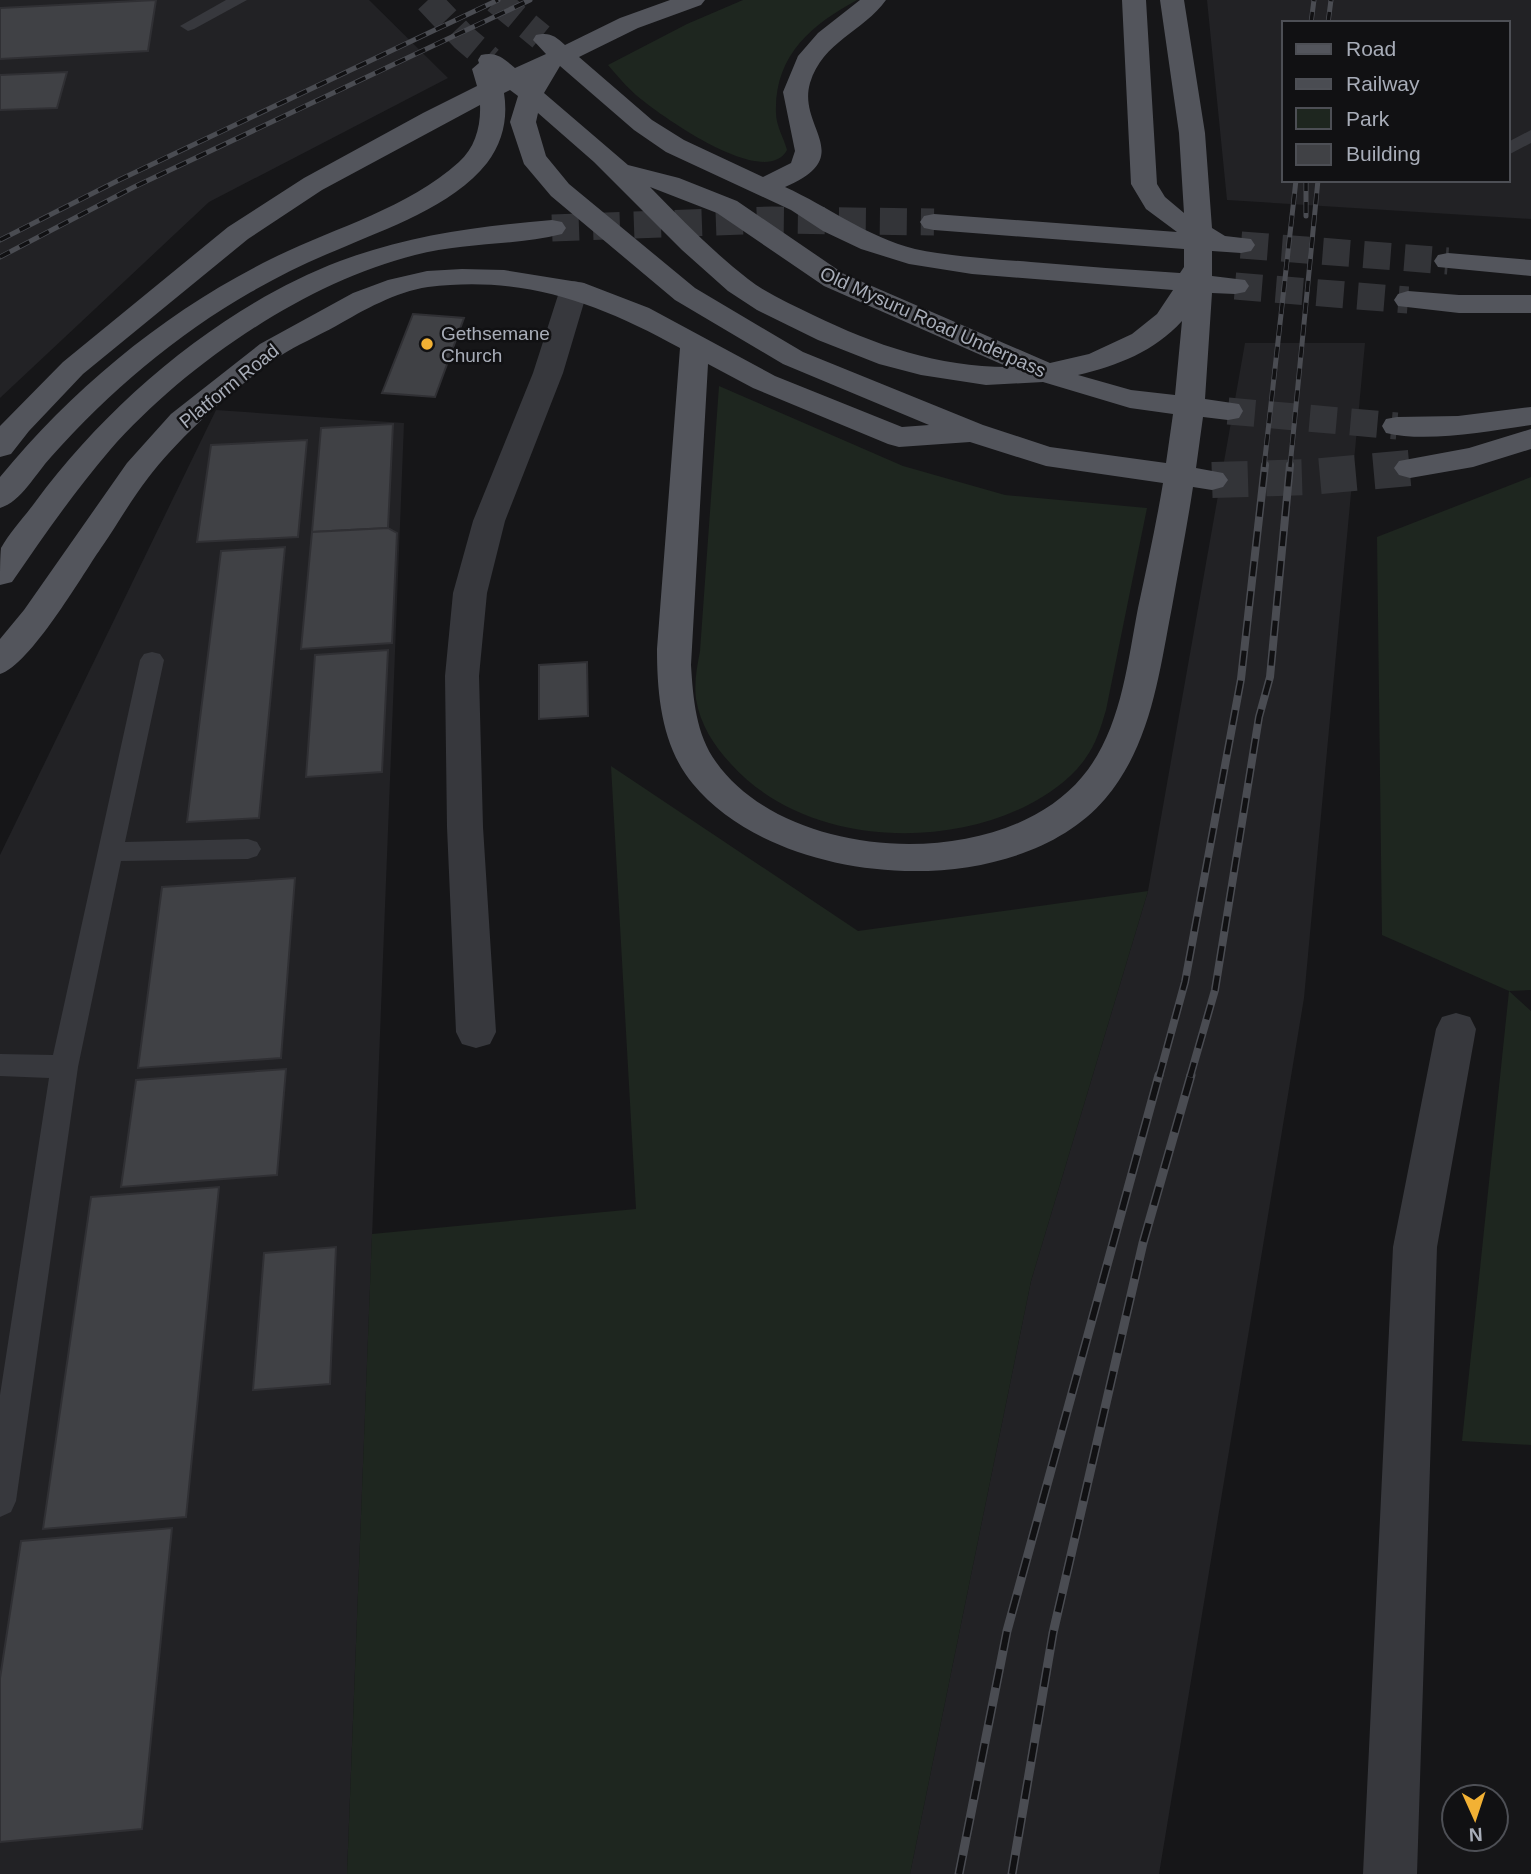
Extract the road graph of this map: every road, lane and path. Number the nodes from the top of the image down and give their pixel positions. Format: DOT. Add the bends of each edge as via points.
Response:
graph roads {
  1 [pos="239,0"];
  2 [pos="874,0"];
  3 [pos="1133,0"];
  4 [pos="1172,0"];
  5 [pos="684,3"];
  6 [pos="188,26"];
  7 [pos="541,37"];
  8 [pos="550,62"];
  9 [pos="1531,135"];
  10 [pos="1510,149"];
  11 [pos="619,171"];
  12 [pos="762,187"];
  13 [pos="934,222"];
  14 [pos="552,228"];
  15 [pos="1447,261"];
  16 [pos="1197,268"];
  17 [pos="1531,268"];
  18 [pos="1235,286"];
  19 [pos="574,289"];
  20 [pos="1408,300"];
  21 [pos="1531,304"];
  22 [pos="695,345"];
  23 [pos="1228,411"];
  24 [pos="1531,416"];
  25 [pos="1397,426"];
  26 [pos="972,432"];
  27 [pos="1531,439"];
  28 [pos="5,441"];
  29 [pos="1410,467"];
  30 [pos="1212,480"];
  31 [pos="1,494"];
  32 [pos="0,574"];
  33 [pos="152,660"];
  34 [pos="0,662"];
  35 [pos="248,849"];
  36 [pos="110,852"];
  37 [pos="1456,1029"];
  38 [pos="476,1032"];
  39 [pos="0,1065"];
  40 [pos="64,1067"];
  41 [pos="0,1501"];
  42 [pos="1390,1874"];
  1 -- 6 [label="lane"];
  2 -- 12 [label="main road" via="844,21 805,64 796,90 808,162"];
  3 -- 13 [label="main road" via="1147,192 1189,228 1235,245"];
  4 -- 16 [label="main road" via="1196,177"];
  5 -- 8 [label="main road" via="629,23"];
  7 -- 12 [label="main road" via="643,125 675,146"];
  8 -- 26 [label="main road" via="534,85 523,122 533,158 560,190 685,294 752,336 793,358"];
  8 -- 28 [label="main road" via="375,148 238,233 74,368"];
  9 -- 10 [label="lane"];
  11 -- 16 [label="main road" via="717,268 771,305 826,334 934,371 1025,377 1104,360 1166,321"];
  11 -- 23 [label="main road, Old Mysuru Road Underpass" via="670,184 727,207 834,280 1065,381 1130,399"];
  11 -- 31 [label="main road, Old Mysuru Road Underpass" via="486,61 494,102 492,124 482,152 469,167 401,210 283,263 197,312 119,372"];
  12 -- 18 [label="main road" via="871,243 909,256"];
  14 -- 32 [label="main road" via="390,252 300,289 146,397 72,474"];
  15 -- 17 [label="main road"];
  16 -- 22 [label="main road" via="1198,328 1174,520 1132,716 1114,759 1086,798 1048,827 995,848 929,857 871,855 819,846 775,830 737,805 706,776 690,751 674,687 674,649"];
  19 -- 22 [label="main road, Platform Road" via="639,314"];
  19 -- 34 [label="main road, Platform Road" via="504,278 427,279 363,299 270,349 182,421 138,470 36,618"];
  19 -- 38 [label="street" via="548,373 489,521 470,593 461,676"];
  20 -- 21 [label="main road"];
  22 -- 26 [label="main road, Platform Road" via="764,382 899,437"];
  24 -- 25 [label="main road" via="1458,425"];
  26 -- 30 [label="main road" via="1046,456"];
  27 -- 29 [label="main road" via="1473,457"];
  33 -- 36 [label="lane"];
  35 -- 36 [label="lane"];
  36 -- 40 [label="lane"];
  37 -- 42 [label="street" via="1415,1247"];
  39 -- 40 [label="lane"];
  40 -- 41 [label="lane"];
}
